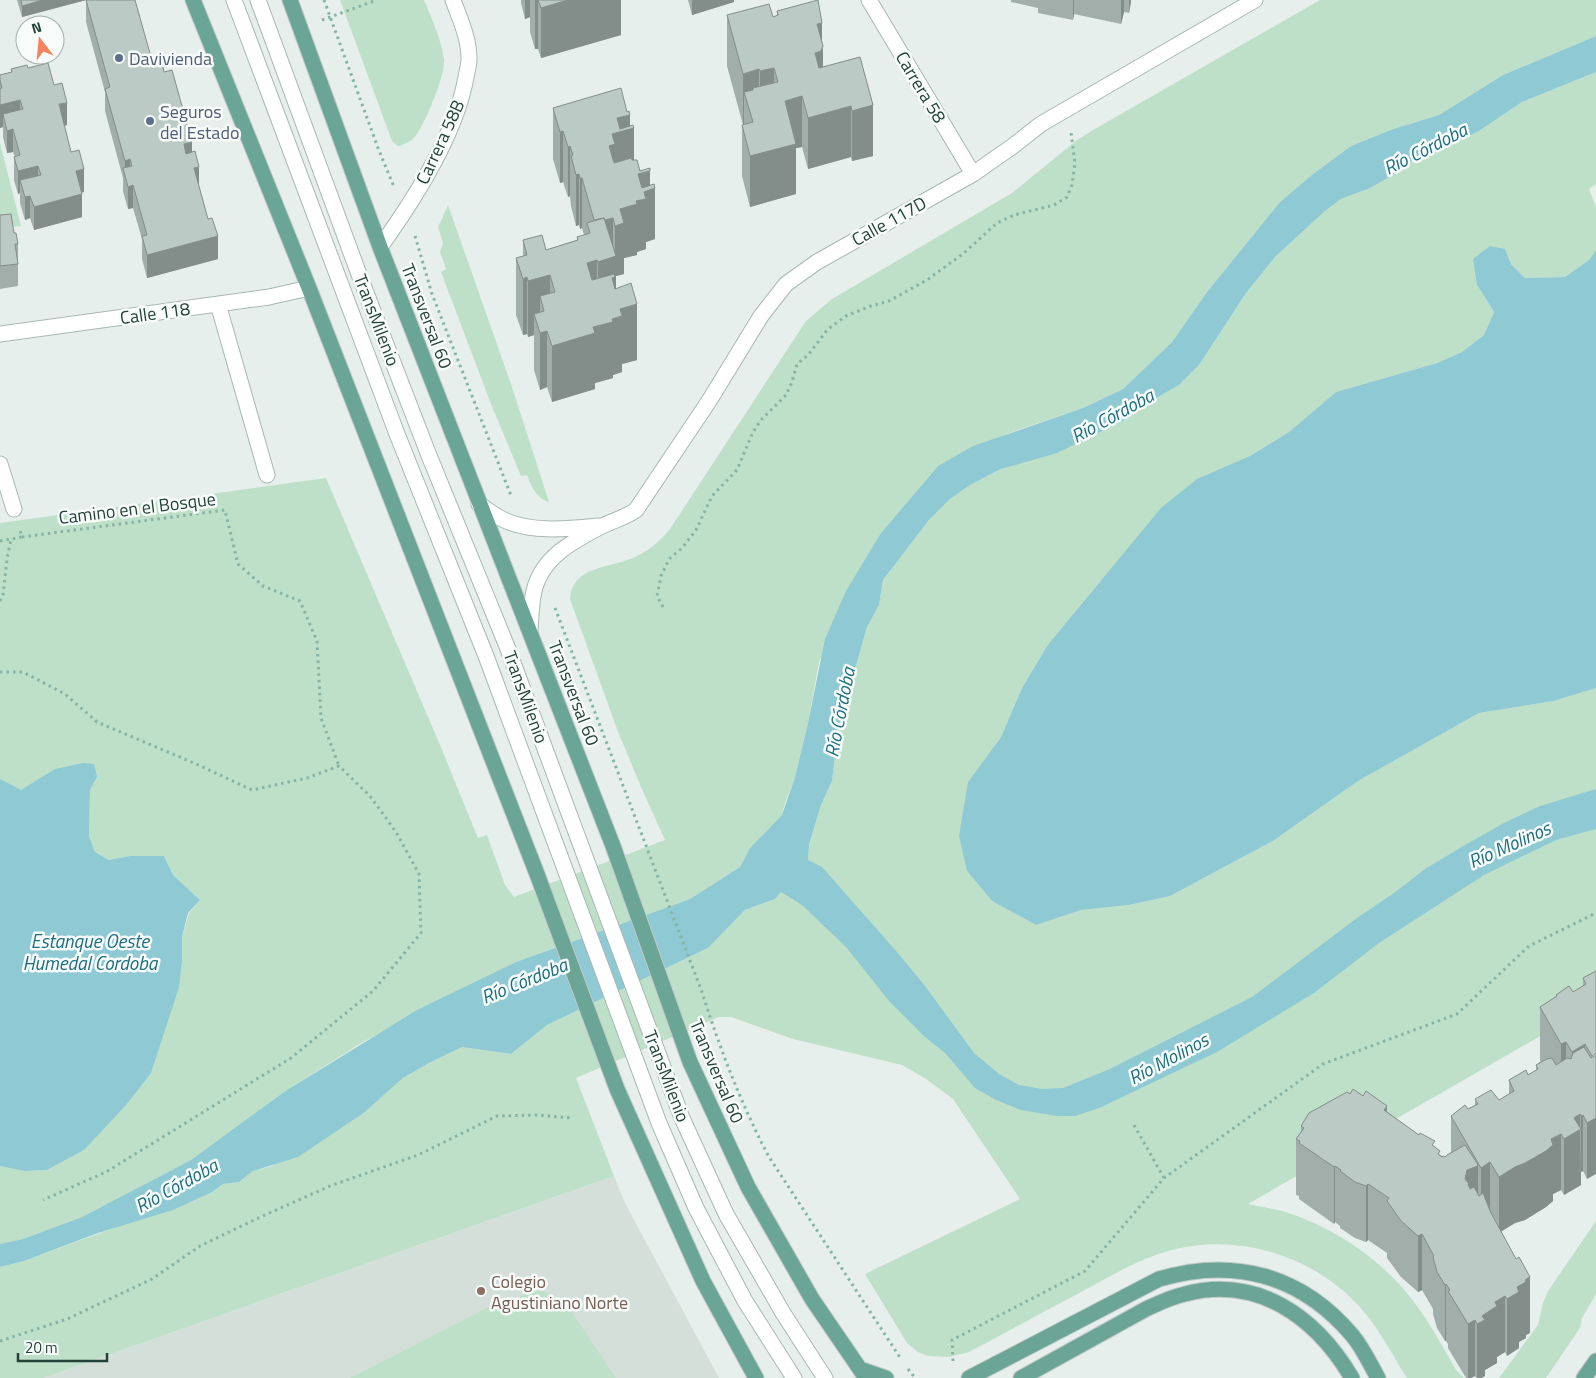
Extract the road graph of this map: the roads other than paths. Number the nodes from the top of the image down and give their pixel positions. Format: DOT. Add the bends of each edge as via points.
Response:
graph roads {
  1 [pos="193,0"];
  2 [pos="234,0"];
  3 [pos="258,0"];
  4 [pos="290,0"];
  5 [pos="453,0"];
  6 [pos="869,0"];
  7 [pos="1255,0"];
  8 [pos="973,174"];
  9 [pos="380,247"];
  10 [pos="309,288"];
  11 [pos="218,304"];
  12 [pos="0,334"];
  13 [pos="0,464"];
  14 [pos="268,475"];
  15 [pos="479,504"];
  16 [pos="14,510"];
  17 [pos="604,525"];
  18 [pos="530,630"];
  19 [pos="1596,1361"];
  20 [pos="863,1374"];
  21 [pos="756,1378"];
  22 [pos="794,1378"];
  23 [pos="825,1378"];
  24 [pos="886,1378"];
  25 [pos="970,1378"];
  26 [pos="1021,1378"];
  27 [pos="1352,1378"];
  28 [pos="1378,1378"];
  29 [pos="1584,1378"];
  1 -- 10 [label="main road"];
  2 -- 22 [label="street, TransMilenio" via="403,451 486,656 666,1138 700,1216 745,1301"];
  3 -- 23 [label="street, TransMilenio" via="360,277 508,649 682,1118 726,1214"];
  4 -- 9 [label="main road, Transversal 60"];
  5 -- 9 [label="street, Carrera 58B" via="464,30 469,59 463,94 435,158 405,212"];
  6 -- 8 [label="street, Carrera 58"];
  7 -- 8 [label="street, Calle 117D" via="1041,124"];
  8 -- 17 [label="street, Calle 117D" via="817,262 786,284 761,316 636,510"];
  9 -- 15 [label="main road, Transversal 60"];
  10 -- 11 [label="street, Calle 118"];
  10 -- 21 [label="main road" via="617,1089 703,1281"];
  11 -- 12 [label="street, Calle 118"];
  11 -- 14 [label="street"];
  13 -- 16 [label="street"];
  15 -- 17 [label="street, Calle 117D" via="501,519 523,526"];
  15 -- 18 [label="main road, Transversal 60"];
  17 -- 18 [label="street, Calle 117D" via="567,545 541,573 534,592"];
  18 -- 20 [label="main road, Transversal 60" via="613,846 690,1062 748,1187 812,1299"];
  19 -- 29 [label="main road"];
  20 -- 24 [label="main road"];
  25 -- 28 [label="main road" via="1159,1279 1182,1272 1211,1269 1247,1271 1310,1297 1354,1337"];
  26 -- 27 [label="main road" via="1146,1309 1193,1292 1226,1290 1252,1293 1301,1317 1333,1348"];
}
